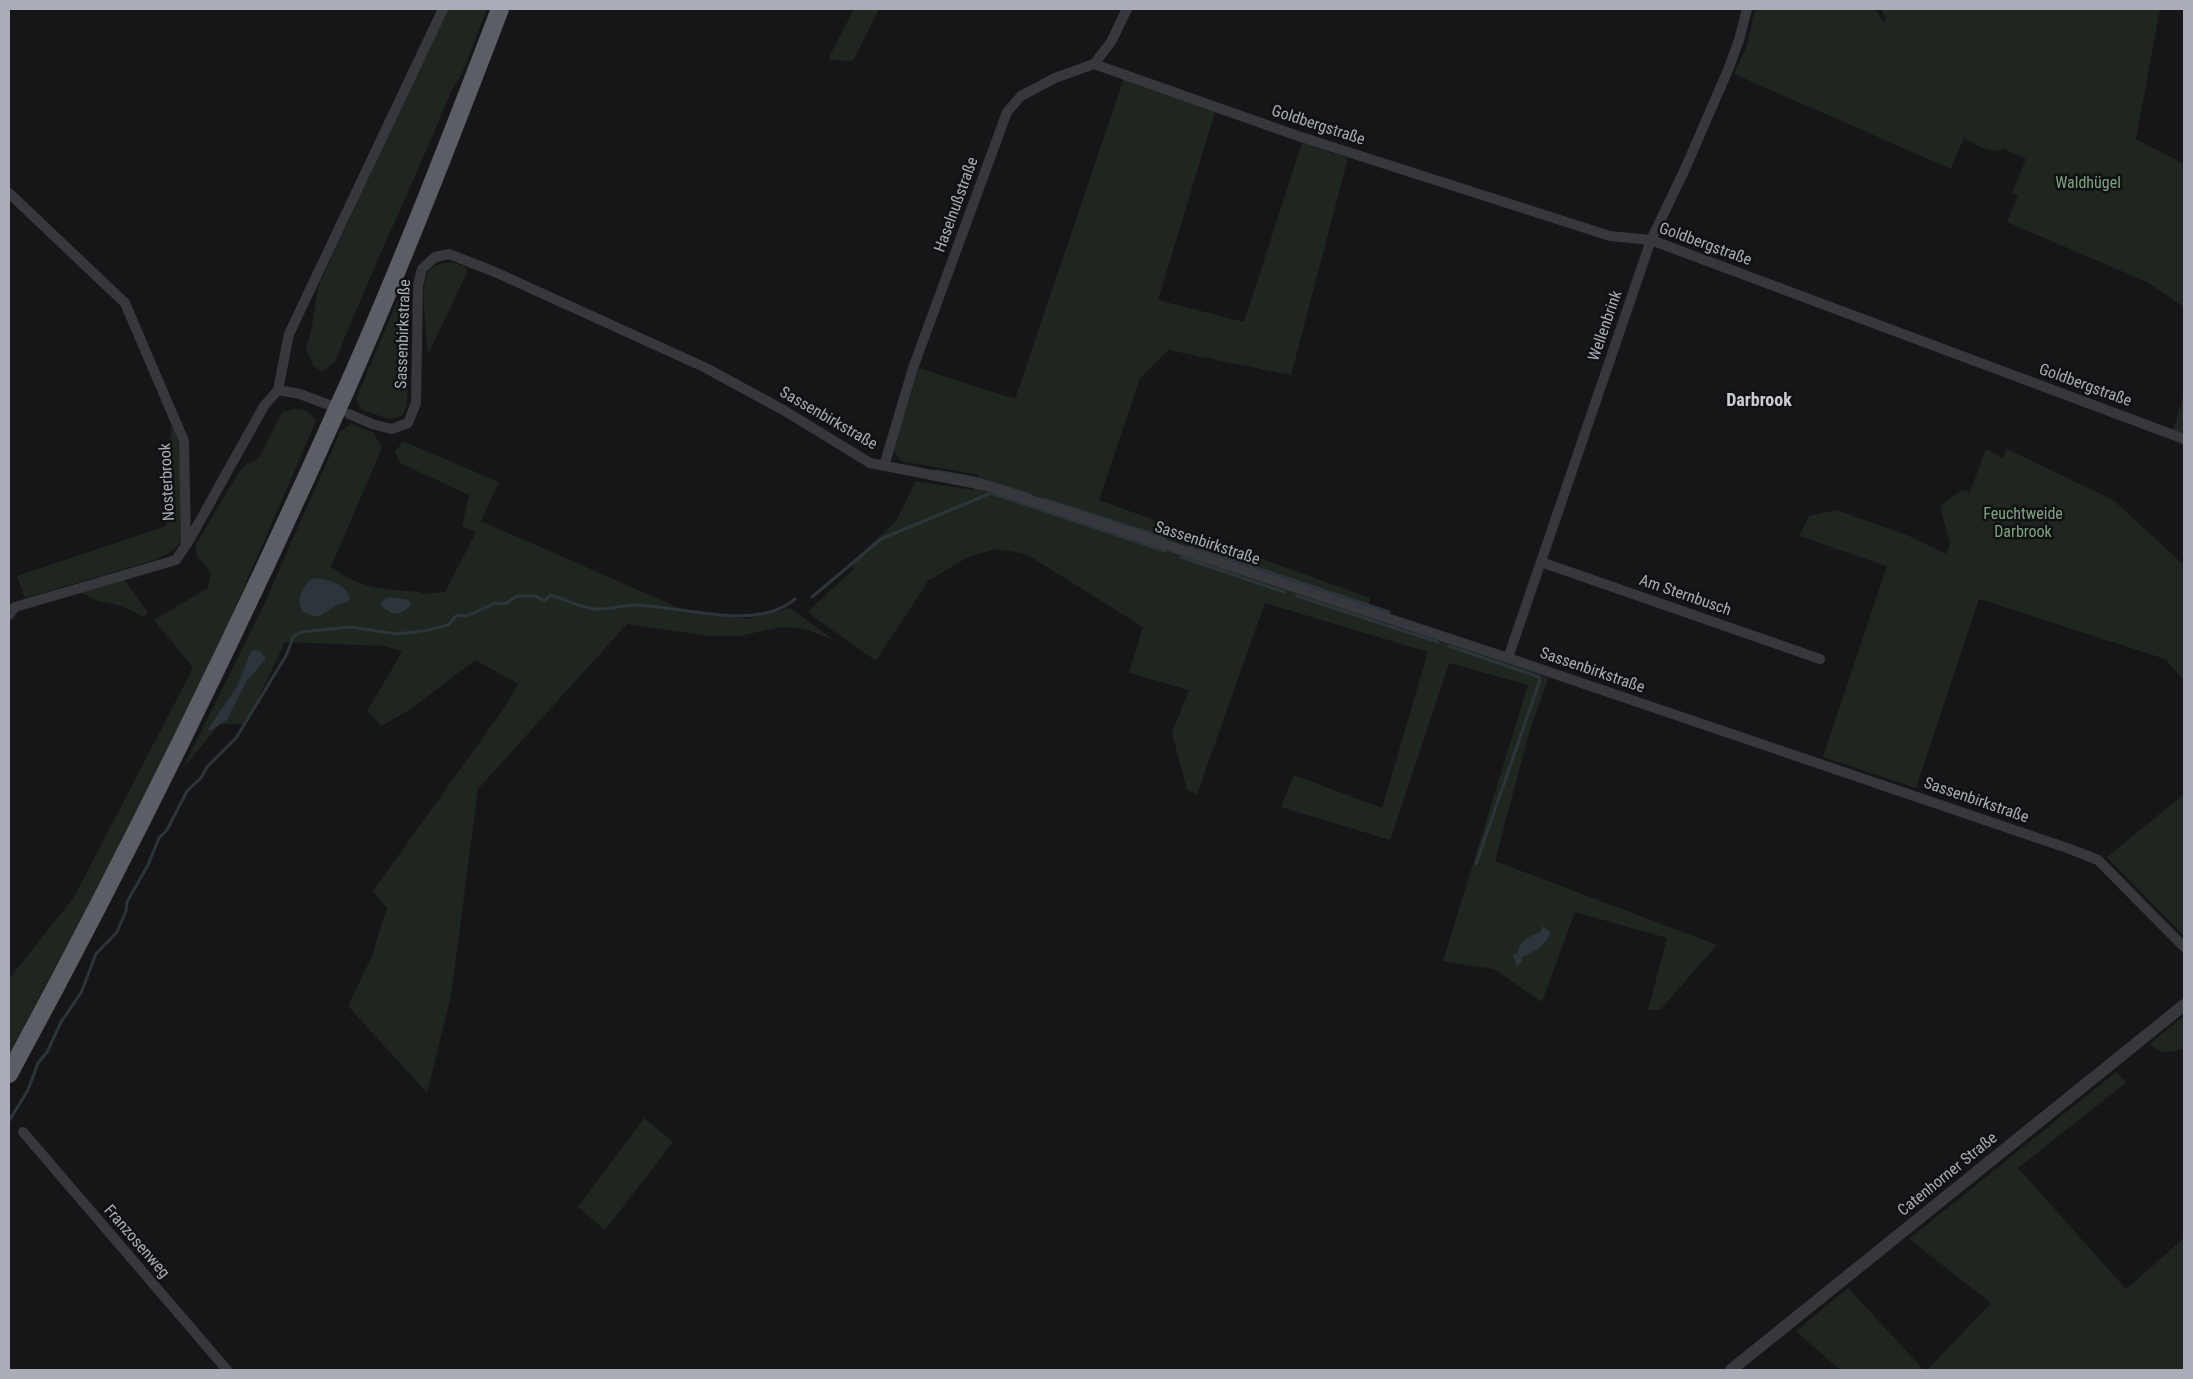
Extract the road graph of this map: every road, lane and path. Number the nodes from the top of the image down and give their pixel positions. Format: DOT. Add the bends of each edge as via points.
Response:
graph roads {
  1 [pos="443,9"];
  2 [pos="500,9"];
  3 [pos="1127,9"];
  4 [pos="1747,9"];
  5 [pos="1094,64"];
  6 [pos="9,194"];
  7 [pos="1651,240"];
  8 [pos="278,390"];
  9 [pos="329,405"];
  10 [pos="349,414"];
  11 [pos="2184,439"];
  12 [pos="884,466"];
  13 [pos="186,545"];
  14 [pos="1541,562"];
  15 [pos="9,614"];
  16 [pos="1508,658"];
  17 [pos="1820,659"];
  18 [pos="2184,947"];
  19 [pos="2184,1004"];
  20 [pos="9,1074"];
  21 [pos="23,1132"];
  22 [pos="227,1370"];
  23 [pos="1731,1370"];
  1 -- 8 [label="street" via="288,334"];
  2 -- 20 [label="highway" via="419,215 338,407 148,809"];
  3 -- 5 [label="street" via="1111,42"];
  4 -- 7 [label="street, Wellenbrink" via="1728,70"];
  5 -- 7 [label="street, Goldbergstraße" via="1298,136 1600,233"];
  5 -- 12 [label="street, Haselnußstraße" via="1055,78 1021,96 1007,112 913,368"];
  6 -- 13 [label="street, Nosterbrook" via="125,303 184,441"];
  7 -- 11 [label="street, Goldbergstraße"];
  7 -- 14 [label="street, Wellenbrink"];
  8 -- 9 [label="street"];
  8 -- 13 [label="street" via="264,406"];
  10 -- 12 [label="street, Sassenbirkstraße" via="392,429 408,423 416,402 418,285 422,269 435,257 449,254 706,368 870,463"];
  12 -- 16 [label="street, Sassenbirkstraße" via="988,486"];
  13 -- 15 [label="street" via="176,560 15,607"];
  14 -- 16 [label="street, Wellenbrink"];
  14 -- 17 [label="street, Am Sternbusch"];
  16 -- 18 [label="street, Sassenbirkstraße" via="2098,860"];
  19 -- 23 [label="street, Catenhorner Straße"];
  21 -- 22 [label="street, Franzosenweg"];
}
